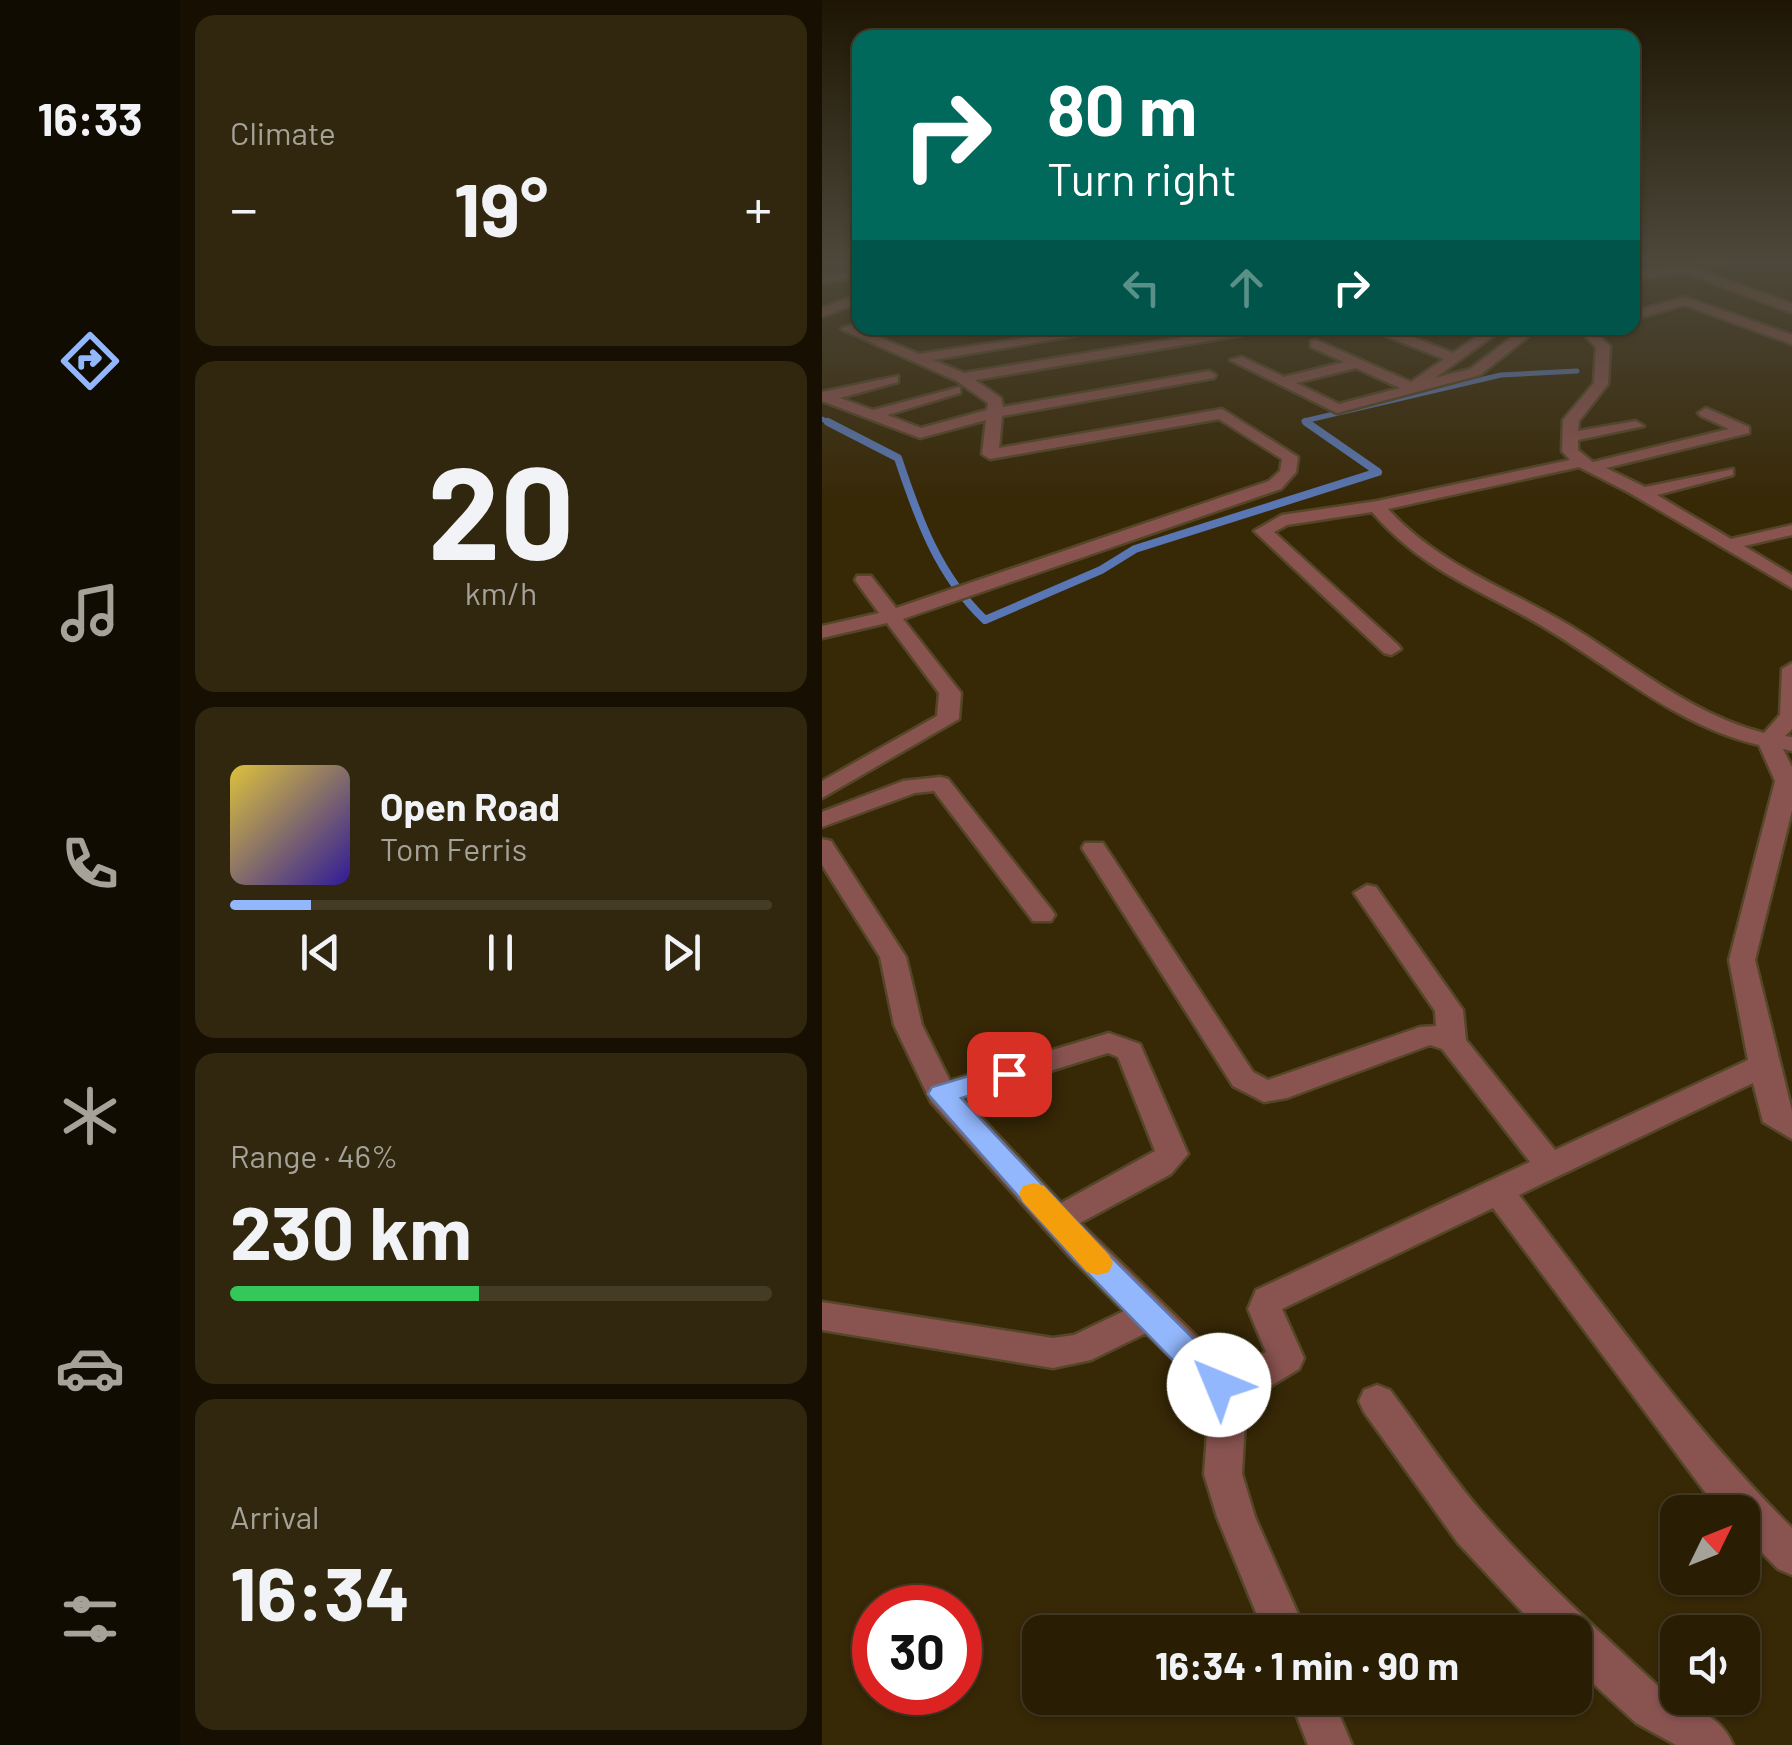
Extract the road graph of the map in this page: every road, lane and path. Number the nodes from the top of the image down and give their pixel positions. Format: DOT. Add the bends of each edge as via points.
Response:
graph roads {
  1 [pos="877,341"];
  2 [pos="1027,341"];
  3 [pos="1188,341"];
  4 [pos="1412,341"];
  5 [pos="1473,341"];
  6 [pos="1515,341"];
  7 [pos="1599,341"];
  8 [pos="1316,344"];
  9 [pos="1454,358"];
  10 [pos="916,359"];
  11 [pos="1236,360"];
  12 [pos="1358,363"];
  13 [pos="1209,375"];
  14 [pos="893,379"];
  15 [pos="1283,382"];
  16 [pos="958,384"];
  17 [pos="1412,388"];
  18 [pos="824,397"];
  19 [pos="995,413"];
  20 [pos="1706,413"];
  21 [pos="872,414"];
  22 [pos="1636,426"];
  23 [pos="1570,437"];
  24 [pos="1586,465"];
  25 [pos="1727,472"];
  26 [pos="1642,492"];
  27 [pos="1378,506"];
  28 [pos="1792,530"];
  29 [pos="1731,544"];
  30 [pos="864,580"];
  31 [pos="1792,583"];
  32 [pos="892,616"];
  33 [pos="822,632"];
  34 [pos="1391,649"];
  35 [pos="1792,669"];
  36 [pos="1780,743"];
  37 [pos="822,791"];
  38 [pos="822,820"];
  39 [pos="822,846"];
  40 [pos="1094,848"];
  41 [pos="1367,893"];
  42 [pos="1042,915"];
  43 [pos="1452,1042"];
  44 [pos="1764,1064"];
  45 [pos="942,1094"];
  46 [pos="1792,1128"];
  47 [pos="1551,1167"];
  48 [pos="1499,1192"];
  49 [pos="1058,1220"];
  50 [pos="1149,1314"];
  51 [pos="822,1316"];
  52 [pos="1228,1390"];
  53 [pos="1377,1401"];
  54 [pos="1792,1556"];
  55 [pos="1278,1615"];
  56 [pos="1553,1615"];
  57 [pos="1592,1653"];
  58 [pos="1318,1715"];
  59 [pos="1330,1745"];
  60 [pos="1711,1745"];
  1 -- 10 [label="street"];
  2 -- 10 [label="street"];
  3 -- 16 [label="street"];
  4 -- 9 [label="street"];
  5 -- 9 [label="street"];
  6 -- 17 [label="street" via="1475,372"];
  7 -- 23 [label="street" via="1601,384 1570,420"];
  8 -- 12 [label="street"];
  9 -- 17 [label="street"];
  10 -- 16 [label="street"];
  11 -- 15 [label="street"];
  12 -- 15 [label="street"];
  12 -- 17 [label="street"];
  13 -- 19 [label="street"];
  14 -- 18 [label="street"];
  15 -- 17 [label="street" via="1337,408"];
  16 -- 19 [label="street" via="996,401"];
  16 -- 21 [label="street"];
  18 -- 21 [label="street"];
  19 -- 21 [label="street" via="920,433"];
  19 -- 32 [label="street" via="990,454 1222,414 1290,457 1288,472 1275,485"];
  20 -- 24 [label="street" via="1744,430"];
  22 -- 23 [label="street"];
  23 -- 24 [label="street" via="1570,451"];
  24 -- 26 [label="street"];
  24 -- 27 [label="street"];
  25 -- 26 [label="street"];
  26 -- 29 [label="street"];
  27 -- 34 [label="street" via="1282,520 1263,531"];
  27 -- 36 [label="street" via="1406,542 1459,580 1540,616 1696,714"];
  28 -- 29 [label="street"];
  29 -- 31 [label="street"];
  30 -- 32 [label="street"];
  32 -- 33 [label="street"];
  32 -- 37 [label="street" via="950,693 948,719"];
  35 -- 36 [label="street" via="1791,716"];
  36 -- 44 [label="street" via="1787,782 1742,960"];
  38 -- 42 [label="street" via="911,786 940,784"];
  39 -- 45 [label="street" via="892,956 908,1024"];
  40 -- 43 [label="street" via="1243,1079 1264,1091 1430,1034"];
  41 -- 43 [label="street" via="1449,1010"];
  43 -- 47 [label="street"];
  44 -- 46 [label="street" via="1774,1114"];
  44 -- 47 [label="street"];
  45 -- 49 [label="street"];
  45 -- 49 [label="street" via="1109,1043 1130,1051 1172,1154"];
  47 -- 48 [label="street"];
  48 -- 52 [label="street" via="1268,1300 1265,1309 1286,1358"];
  48 -- 54 [label="street" via="1684,1438"];
  49 -- 50 [label="street"];
  50 -- 51 [label="street" via="1079,1349 1052,1353"];
  50 -- 52 [label="street"];
  52 -- 55 [label="street" via="1223,1474"];
  53 -- 56 [label="street" via="1472,1530"];
  57 -- 60 [label="street" via="1651,1708"];
  58 -- 59 [label="street"];
}
